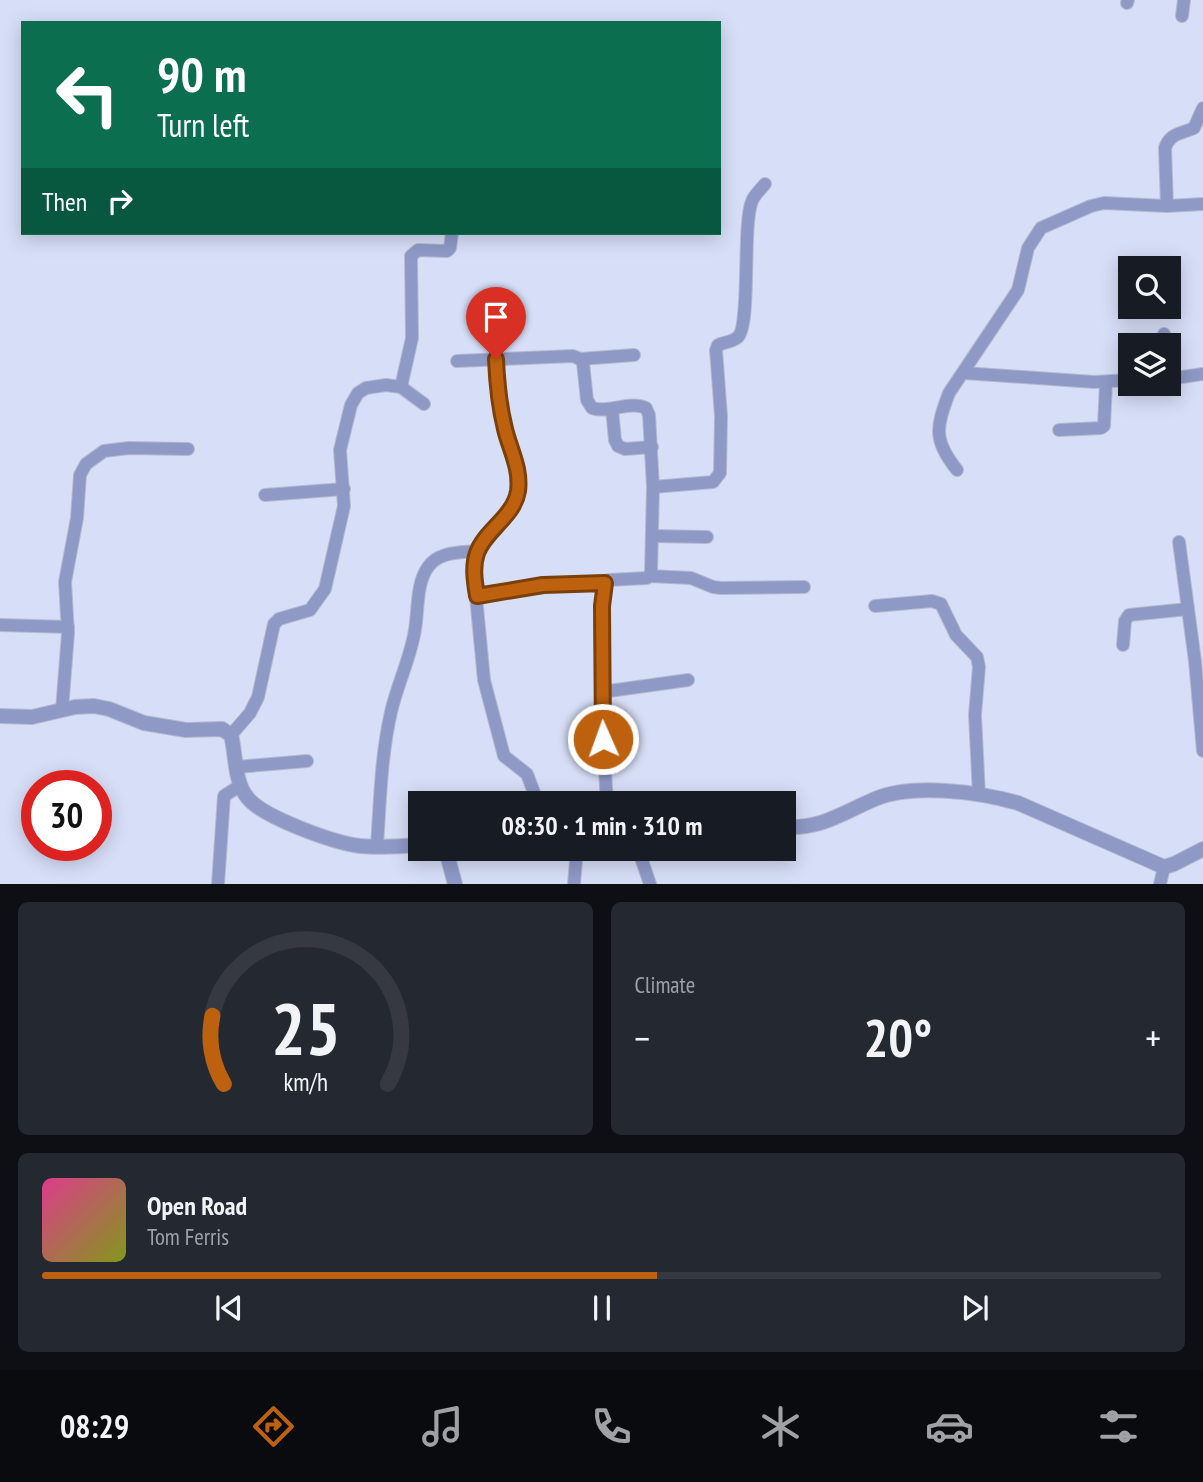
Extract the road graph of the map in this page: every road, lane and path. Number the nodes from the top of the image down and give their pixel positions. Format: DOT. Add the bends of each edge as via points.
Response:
graph roads {
  1 [pos="1184,0"];
  2 [pos="1182,16"];
  3 [pos="1203,108"];
  4 [pos="765,184"];
  5 [pos="1203,204"];
  6 [pos="1167,206"];
  7 [pos="452,235"];
  8 [pos="634,355"];
  9 [pos="496,359"];
  10 [pos="580,359"];
  11 [pos="457,361"];
  12 [pos="964,373"];
  13 [pos="1203,374"];
  14 [pos="1181,377"];
  15 [pos="1118,381"];
  16 [pos="1106,382"];
  17 [pos="401,387"];
  18 [pos="424,404"];
  19 [pos="612,410"];
  20 [pos="1059,430"];
  21 [pos="652,447"];
  22 [pos="188,449"];
  23 [pos="957,470"];
  24 [pos="653,487"];
  25 [pos="344,489"];
  26 [pos="265,495"];
  27 [pos="653,536"];
  28 [pos="707,537"];
  29 [pos="1179,542"];
  30 [pos="477,551"];
  31 [pos="649,576"];
  32 [pos="605,583"];
  33 [pos="804,587"];
  34 [pos="477,596"];
  35 [pos="876,606"];
  36 [pos="1188,609"];
  37 [pos="0,625"];
  38 [pos="68,627"];
  39 [pos="1123,645"];
  40 [pos="688,680"];
  41 [pos="602,692"];
  42 [pos="62,710"];
  43 [pos="0,716"];
  44 [pos="231,735"];
  45 [pos="1203,751"];
  46 [pos="307,761"];
  47 [pos="237,767"];
  48 [pos="240,785"];
  49 [pos="533,791"];
  50 [pos="606,791"];
  51 [pos="979,795"];
  52 [pos="796,828"];
  53 [pos="408,845"];
  54 [pos="377,846"];
  55 [pos="1203,849"];
  56 [pos="449,861"];
  57 [pos="576,861"];
  58 [pos="642,861"];
  59 [pos="1164,867"];
  60 [pos="218,884"];
  61 [pos="455,884"];
  62 [pos="574,884"];
  63 [pos="649,884"];
  64 [pos="1160,884"];
  1 -- 2 [label="street"];
  3 -- 6 [label="street" via="1194,128 1167,140"];
  4 -- 24 [label="street" via="752,200 749,217 741,333 716,350 720,473 713,482"];
  5 -- 6 [label="street"];
  6 -- 12 [label="street" via="1104,203 1041,228 1028,248 1018,290"];
  7 -- 17 [label="street" via="447,251 418,250 411,256 412,338"];
  8 -- 10 [label="street"];
  9 -- 10 [label="street"];
  9 -- 11 [label="street"];
  9 -- 30 [label="street" via="499,404 518,468 518,494"];
  10 -- 19 [label="street" via="592,408"];
  12 -- 16 [label="street"];
  12 -- 23 [label="street" via="950,393 939,438"];
  13 -- 14 [label="street"];
  15 -- 16 [label="street"];
  16 -- 20 [label="street" via="1104,426"];
  17 -- 18 [label="street"];
  17 -- 25 [label="street" via="366,388 351,405 340,450"];
  19 -- 21 [label="street" via="618,446"];
  19 -- 21 [label="street" via="646,408"];
  21 -- 24 [label="street"];
  22 -- 38 [label="street" via="115,449 86,464 78,487 65,582"];
  24 -- 27 [label="street"];
  25 -- 26 [label="street"];
  25 -- 44 [label="street" via="342,522 325,589 310,610 274,624 258,697"];
  27 -- 28 [label="street"];
  27 -- 31 [label="street"];
  29 -- 36 [label="street"];
  30 -- 34 [label="street"];
  30 -- 54 [label="street" via="437,558 423,576 414,635 384,744"];
  31 -- 32 [label="street"];
  31 -- 33 [label="street" via="691,578 721,588"];
  32 -- 34 [label="street" via="543,585"];
  32 -- 41 [label="street"];
  34 -- 49 [label="street" via="484,680 504,756 527,774"];
  35 -- 51 [label="street" via="942,604 956,635 977,657"];
  36 -- 39 [label="street" via="1129,615"];
  36 -- 45 [label="street"];
  37 -- 38 [label="street"];
  38 -- 42 [label="street"];
  40 -- 41 [label="street"];
  41 -- 50 [label="street"];
  42 -- 43 [label="street" via="32,717"];
  42 -- 44 [label="street" via="94,706 144,723 186,730 222,729"];
  44 -- 47 [label="street"];
  46 -- 47 [label="street"];
  47 -- 48 [label="street"];
  48 -- 54 [label="street" via="257,808 289,823 343,842"];
  48 -- 60 [label="street" via="224,796"];
  51 -- 52 [label="street" via="895,793 820,825"];
  51 -- 59 [label="street" via="1018,803"];
  53 -- 54 [label="street"];
  55 -- 59 [label="street"];
  56 -- 61 [label="street"];
  57 -- 62 [label="street"];
  58 -- 63 [label="street"];
  59 -- 64 [label="street"];
}
